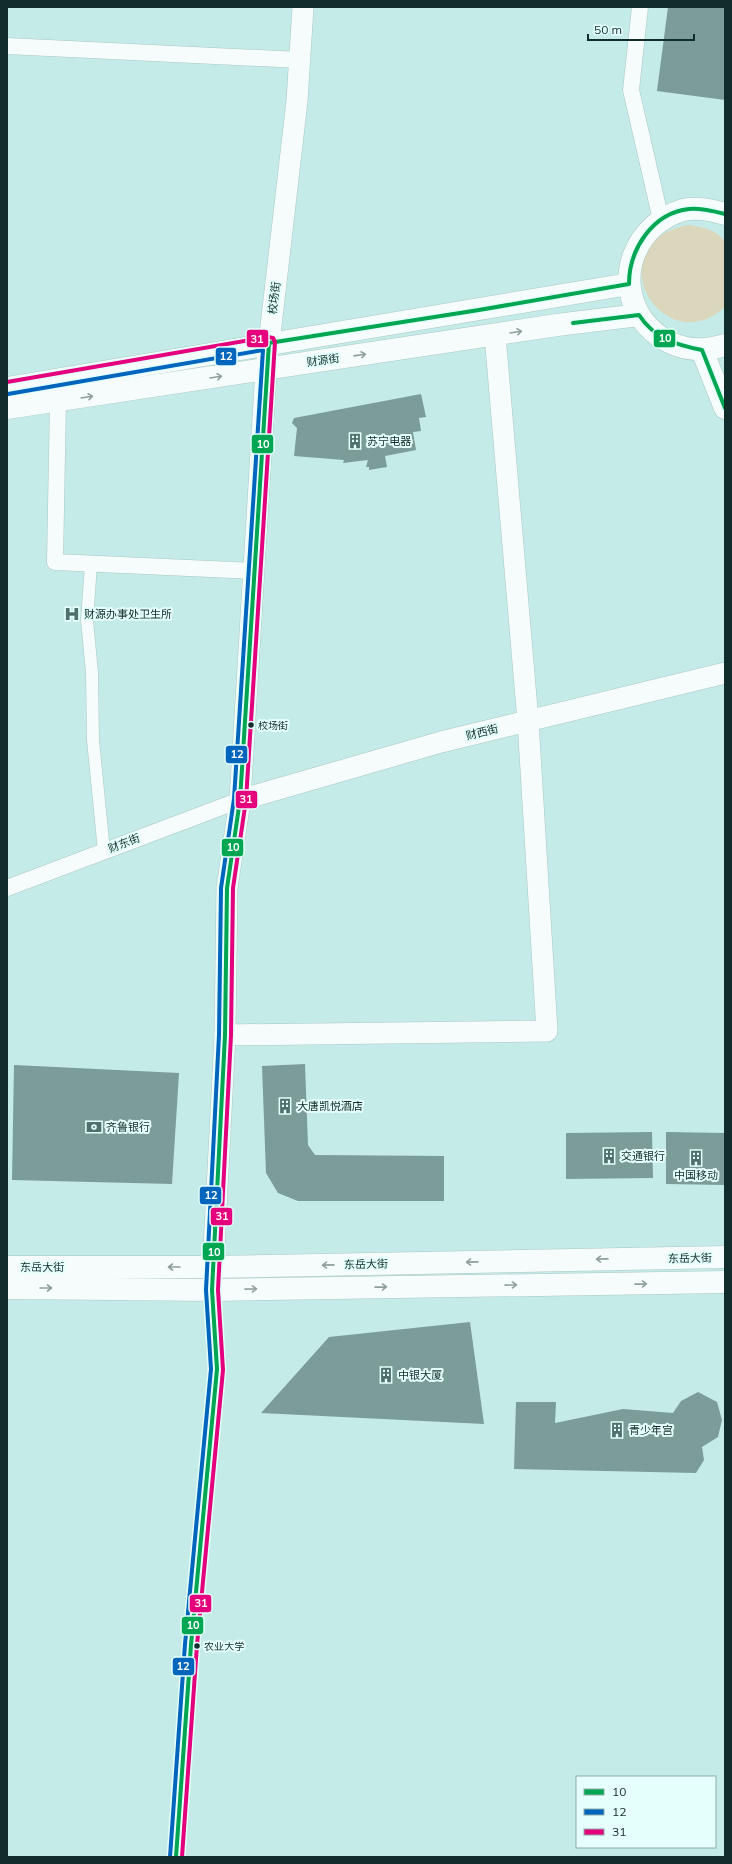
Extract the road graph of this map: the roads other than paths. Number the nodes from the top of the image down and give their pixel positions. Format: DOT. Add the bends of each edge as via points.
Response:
graph roads {
  1 [pos="303,7"];
  2 [pos="640,7"];
  3 [pos="7,46"];
  4 [pos="300,60"];
  5 [pos="725,214"];
  6 [pos="662,220"];
  7 [pos="629,284"];
  8 [pos="639,315"];
  9 [pos="495,335"];
  10 [pos="269,343"];
  11 [pos="725,345"];
  12 [pos="702,350"];
  13 [pos="266,369"];
  14 [pos="7,388"];
  15 [pos="58,401"];
  16 [pos="7,408"];
  17 [pos="725,408"];
  18 [pos="91,564"];
  19 [pos="255,571"];
  20 [pos="725,673"];
  21 [pos="528,721"];
  22 [pos="240,800"];
  23 [pos="104,851"];
  24 [pos="7,888"];
  25 [pos="226,1035"];
  26 [pos="725,1257"];
  27 [pos="7,1267"];
  28 [pos="213,1267"];
  29 [pos="725,1282"];
  30 [pos="7,1288"];
  31 [pos="212,1290"];
  32 [pos="176,1857"];
  1 -- 4 [label="street, 校场街"];
  2 -- 6 [label="street" via="631,90"];
  3 -- 4 [label="street"];
  4 -- 10 [label="street, 校场街"];
  5 -- 6 [label="main road" via="706,209 683,210"];
  6 -- 7 [label="main road" via="644,235 633,255"];
  7 -- 8 [label="main road" via="632,300"];
  7 -- 10 [label="main road"];
  9 -- 8 [label="main road, 财源街, one-way"];
  8 -- 12 [label="main road" via="658,336 679,346"];
  13 -- 9 [label="main road, 财源街, one-way"];
  9 -- 21 [label="street"];
  10 -- 13 [label="street, 校场街"];
  10 -- 14 [label="main road"];
  11 -- 12 [label="main road"];
  12 -- 17 [label="main road"];
  15 -- 13 [label="main road, 财源街, one-way"];
  13 -- 19 [label="street, 校场街"];
  15 -- 16 [label="main road, 财源街"];
  15 -- 18 [label="street" via="55,562"];
  18 -- 19 [label="street"];
  18 -- 23 [label="street" via="87,620 92,673 93,740"];
  19 -- 22 [label="street, 校场街"];
  20 -- 21 [label="street, 财西街"];
  21 -- 22 [label="street, 财西街" via="441,742"];
  21 -- 25 [label="street" via="547,1032"];
  22 -- 23 [label="street, 财东街"];
  22 -- 25 [label="street, 校场街" via="226,888"];
  23 -- 24 [label="street, 财东街"];
  25 -- 28 [label="street, 校场街"];
  26 -- 28 [label="main road, 东岳大街, one-way"];
  28 -- 27 [label="main road, 东岳大街, one-way"];
  28 -- 31 [label="street, 校场街"];
  31 -- 29 [label="main road, 东岳大街, one-way"];
  30 -- 31 [label="main road, 东岳大街, one-way"];
  31 -- 32 [label="street, 校场街" via="217,1369 191,1645"];
}
